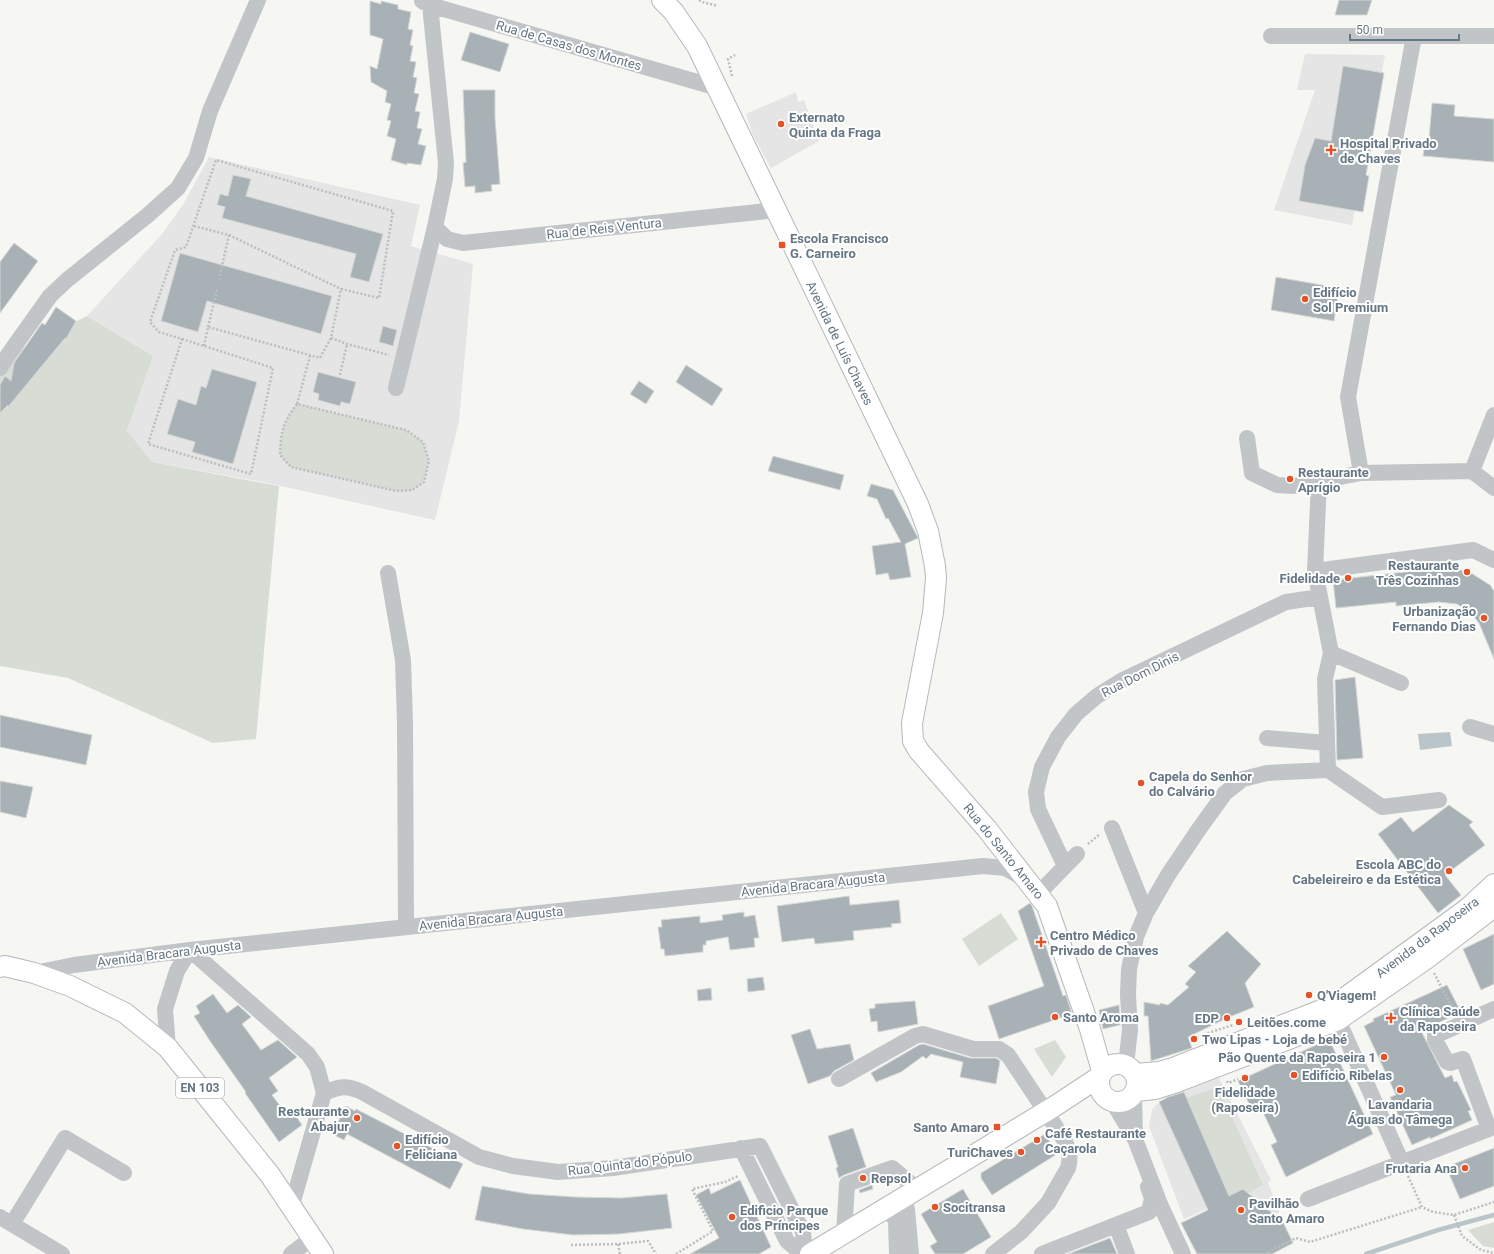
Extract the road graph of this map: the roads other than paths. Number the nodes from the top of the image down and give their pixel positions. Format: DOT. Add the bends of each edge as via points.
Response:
graph roads {
  1 [pos="258,0"];
  2 [pos="662,0"];
  3 [pos="427,2"];
  4 [pos="1271,36"];
  5 [pos="1414,36"];
  6 [pos="1494,36"];
  7 [pos="725,84"];
  8 [pos="777,210"];
  9 [pos="435,227"];
  10 [pos="0,368"];
  11 [pos="396,388"];
  12 [pos="1494,415"];
  13 [pos="1247,438"];
  14 [pos="1472,471"];
  15 [pos="1361,473"];
  16 [pos="1319,481"];
  17 [pos="1494,488"];
  18 [pos="1494,547"];
  19 [pos="1473,550"];
  20 [pos="1494,560"];
  21 [pos="1315,571"];
  22 [pos="388,573"];
  23 [pos="1320,597"];
  24 [pos="1331,653"];
  25 [pos="1401,683"];
  26 [pos="914,708"];
  27 [pos="1470,727"];
  28 [pos="1494,734"];
  29 [pos="1267,738"];
  30 [pos="1327,743"];
  31 [pos="1328,770"];
  32 [pos="1439,800"];
  33 [pos="1112,828"];
  34 [pos="987,829"];
  35 [pos="1077,854"];
  36 [pos="983,866"];
  37 [pos="1064,866"];
  38 [pos="1494,884"];
  39 [pos="1033,887"];
  40 [pos="1494,907"];
  41 [pos="1146,913"];
  42 [pos="406,926"];
  43 [pos="190,950"];
  44 [pos="0,967"];
  45 [pos="34,973"];
  46 [pos="1494,1009"];
  47 [pos="1338,1020"];
  48 [pos="1090,1029"];
  49 [pos="168,1048"];
  50 [pos="1100,1074"];
  51 [pos="1131,1077"];
  52 [pos="840,1079"];
  53 [pos="324,1093"];
  54 [pos="1110,1100"];
  55 [pos="1050,1109"];
  56 [pos="1492,1128"];
  57 [pos="1135,1139"];
  58 [pos="1141,1155"];
  59 [pos="1402,1163"];
  60 [pos="124,1173"];
  61 [pos="902,1199"];
  62 [pos="1308,1199"];
  63 [pos="291,1208"];
  64 [pos="6,1221"];
  65 [pos="1116,1225"];
  66 [pos="844,1234"];
  67 [pos="312,1238"];
  68 [pos="1172,1247"];
  69 [pos="62,1254"];
  70 [pos="291,1254"];
  71 [pos="323,1254"];
  72 [pos="804,1254"];
  73 [pos="810,1254"];
  74 [pos="897,1254"];
  75 [pos="911,1254"];
  76 [pos="994,1254"];
  77 [pos="1042,1254"];
  78 [pos="1127,1254"];
  79 [pos="1183,1254"];
  1 -- 10 [label="street" via="210,111 196,158 178,188 50,296"];
  2 -- 7 [label="main road, Avenida de Luís Chaves" via="673,11"];
  3 -- 7 [label="street, Rua de Casas dos Montes"];
  3 -- 9 [label="street" via="446,163"];
  4 -- 5 [label="street"];
  5 -- 6 [label="street"];
  5 -- 15 [label="street" via="1348,398"];
  7 -- 8 [label="main road, Avenida de Luís Chaves"];
  8 -- 9 [label="street, Rua de Reis Ventura" via="463,243 447,239"];
  8 -- 26 [label="main road, Avenida de Luís Chaves" via="918,504 928,531 936,578 935,602"];
  9 -- 11 [label="street"];
  12 -- 14 [label="street"];
  13 -- 16 [label="street" via="1252,473 1277,485 1294,486"];
  14 -- 15 [label="street"];
  14 -- 17 [label="street"];
  15 -- 16 [label="street"];
  16 -- 21 [label="street"];
  18 -- 19 [label="street"];
  19 -- 20 [label="street"];
  19 -- 21 [label="street"];
  21 -- 23 [label="street"];
  22 -- 42 [label="street" via="403,660"];
  23 -- 24 [label="street"];
  23 -- 37 [label="street, Rua Dom Dinis" via="1286,602 1121,681 1096,696 1076,714 1058,737 1042,767 1036,792 1038,809"];
  24 -- 25 [label="street"];
  24 -- 30 [label="street" via="1326,678"];
  26 -- 34 [label="main road, Rua do Santo Amaro" via="911,730 916,746"];
  27 -- 28 [label="street"];
  29 -- 30 [label="street"];
  30 -- 31 [label="street"];
  31 -- 32 [label="street" via="1382,807"];
  31 -- 41 [label="street" via="1266,773 1243,779 1225,793 1168,875"];
  33 -- 41 [label="street"];
  34 -- 36 [label="street" via="994,852"];
  34 -- 39 [label="main road, Rua do Santo Amaro"];
  35 -- 37 [label="street"];
  36 -- 39 [label="street, Avenida Bracara Augusta" via="1005,868"];
  36 -- 42 [label="street, Avenida Bracara Augusta"];
  37 -- 39 [label="street"];
  38 -- 51 [label="main road, Avenida da Raposeira" via="1467,909 1346,997 1328,1007 1173,1068"];
  39 -- 48 [label="main road, Rua do Santo Amaro" via="1047,906 1053,920"];
  40 -- 47 [label="main road, Avenida da Raposeira" via="1426,959"];
  41 -- 51 [label="street" via="1130,960 1128,996"];
  42 -- 43 [label="street, Avenida Bracara Augusta"];
  43 -- 45 [label="street, Avenida Bracara Augusta" via="74,965"];
  43 -- 49 [label="street" via="176,971 165,1009"];
  43 -- 53 [label="street" via="308,1054 317,1067"];
  44 -- 45 [label="main road, Avenida Bracara Augusta / EN 103"];
  45 -- 49 [label="main road, EN 103" via="70,986 125,1013"];
  46 -- 56 [label="street" via="1435,1036 1446,1062 1463,1058"];
  47 -- 51 [label="main road, Avenida da Raposeira" via="1155,1089"];
  47 -- 59 [label="street"];
  48 -- 50 [label="main road, Rua do Santo Amaro"];
  48 -- 51 [label="main road, Rua do Santo Amaro"];
  49 -- 63 [label="main road, EN 103" via="270,1175"];
  50 -- 51 [label="main road" via="1112,1064 1118,1063"];
  50 -- 54 [label="main road" via="1100,1090"];
  50 -- 55 [label="main road"];
  51 -- 54 [label="main road" via="1130,1098 1124,1101"];
  51 -- 57 [label="street"];
  52 -- 55 [label="street" via="915,1036 923,1034 974,1049 999,1049 1008,1055"];
  53 -- 63 [label="street"];
  53 -- 72 [label="street, Rua Quinta do Pópulo" via="348,1086 479,1156 513,1166 558,1172 613,1168 741,1148 787,1241"];
  54 -- 55 [label="main road" via="1082,1100"];
  54 -- 57 [label="street"];
  55 -- 61 [label="main road"];
  55 -- 76 [label="street" via="1068,1147 1068,1168 1048,1203 1021,1232"];
  56 -- 59 [label="street"];
  57 -- 58 [label="street"];
  58 -- 65 [label="street" via="1140,1167 1152,1198 1149,1212"];
  58 -- 68 [label="street" via="1164,1214"];
  59 -- 62 [label="street"];
  60 -- 64 [label="street" via="65,1138"];
  61 -- 66 [label="main road"];
  61 -- 66 [label="street" via="892,1168 847,1184"];
  61 -- 74 [label="street" via="896,1220"];
  61 -- 75 [label="street" via="907,1209"];
  63 -- 67 [label="main road, EN 103"];
  64 -- 69 [label="street"];
  65 -- 77 [label="street"];
  65 -- 78 [label="street"];
  66 -- 73 [label="main road"];
  67 -- 70 [label="street"];
  67 -- 71 [label="main road, EN 103"];
  68 -- 79 [label="street"];
}
